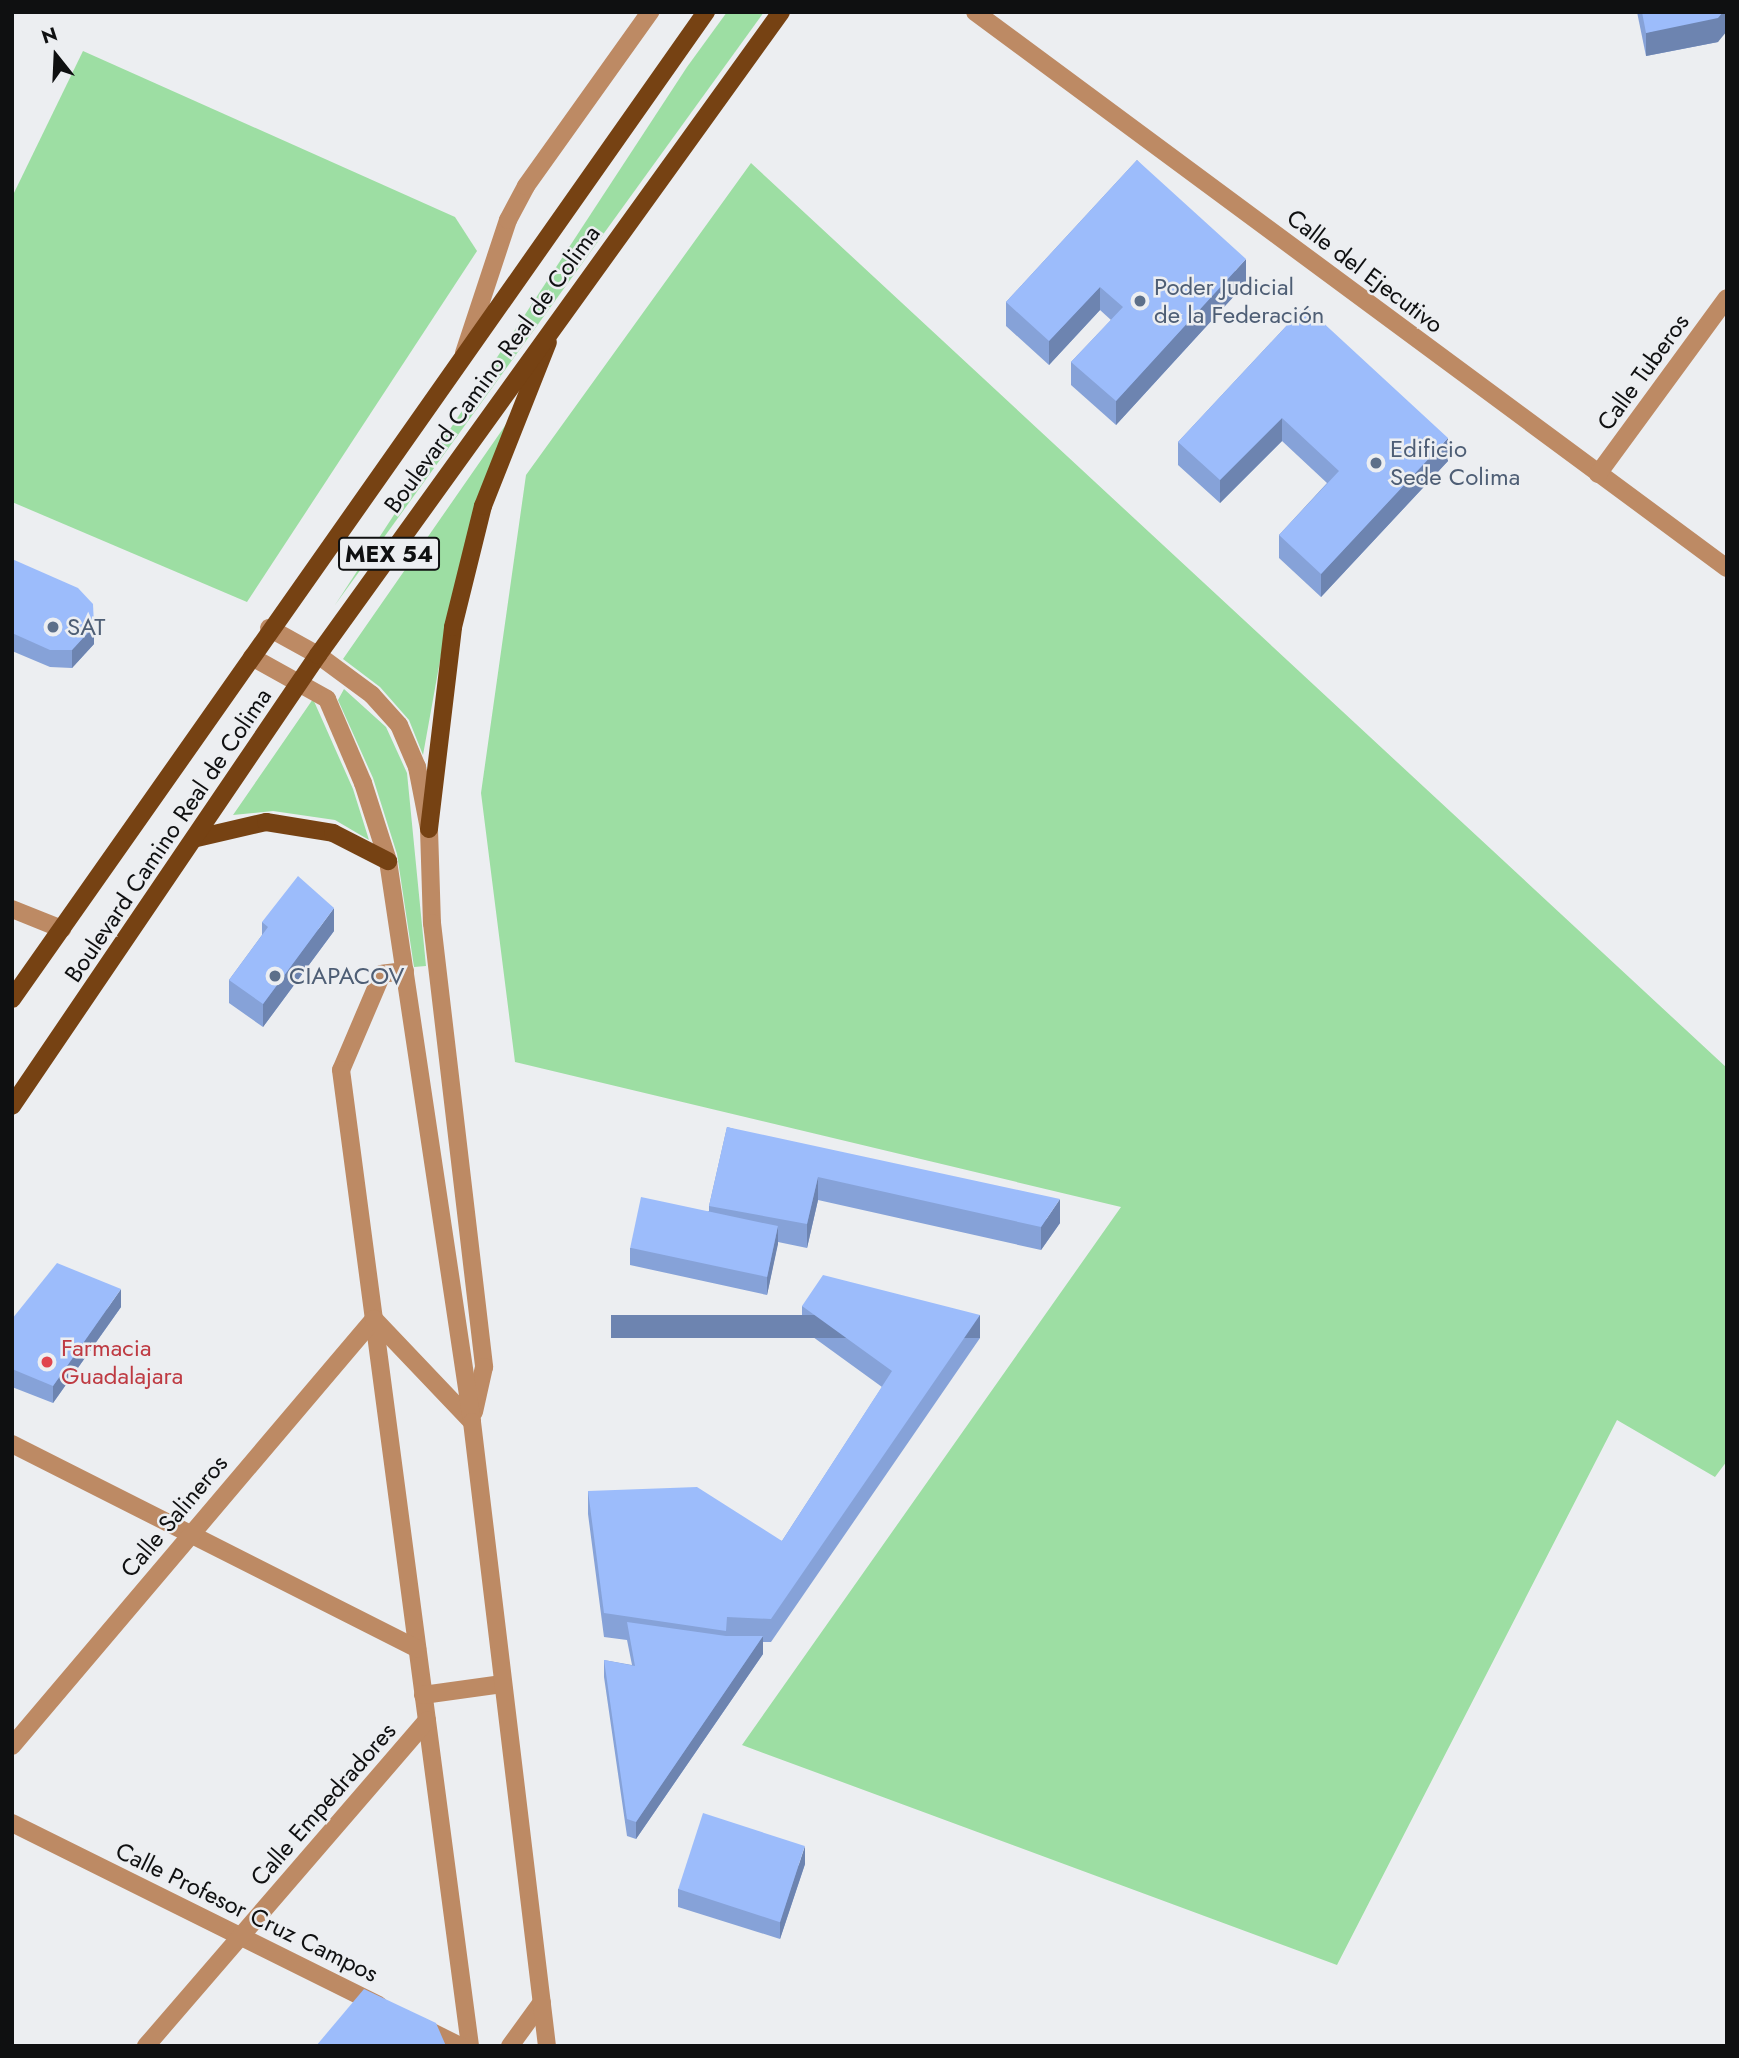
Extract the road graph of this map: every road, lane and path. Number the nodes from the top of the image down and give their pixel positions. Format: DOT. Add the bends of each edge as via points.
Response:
graph roads {
  1 [pos="650,12"];
  2 [pos="706,12"];
  3 [pos="781,12"];
  4 [pos="975,12"];
  5 [pos="1727,298"];
  6 [pos="558,316"];
  7 [pos="463,358"];
  8 [pos="1598,474"];
  9 [pos="1727,568"];
  10 [pos="269,628"];
  11 [pos="318,654"];
  12 [pos="252,657"];
  13 [pos="300,683"];
  14 [pos="429,829"];
  15 [pos="197,838"];
  16 [pos="387,861"];
  17 [pos="12,909"];
  18 [pos="62,929"];
  19 [pos="405,971"];
  20 [pos="12,999"];
  21 [pos="12,1106"];
  22 [pos="374,1319"];
  23 [pos="472,1422"];
  24 [pos="12,1444"];
  25 [pos="189,1535"];
  26 [pos="417,1649"];
  27 [pos="502,1685"];
  28 [pos="424,1695"];
  29 [pos="427,1721"];
  30 [pos="12,1746"];
  31 [pos="12,1824"];
  32 [pos="240,1936"];
  33 [pos="542,2002"];
  34 [pos="146,2046"];
  35 [pos="460,2046"];
  36 [pos="470,2046"];
  37 [pos="510,2046"];
  38 [pos="547,2046"];
  1 -- 7 [label="street" via="514,209"];
  2 -- 7 [label="main road, Boulevard Camino Real de Colima / MEX 54"];
  3 -- 6 [label="main road, Boulevard Camino Real de Colima / MEX 54"];
  4 -- 8 [label="street, Calle del Ejecutivo"];
  5 -- 8 [label="street, Calle Tuberos"];
  6 -- 11 [label="main road, Boulevard Camino Real de Colima / MEX 54"];
  6 -- 14 [label="main road" via="480,519 453,627"];
  7 -- 10 [label="main road, Boulevard Camino Real de Colima / MEX 54"];
  8 -- 9 [label="street, Calle del Ejecutivo"];
  10 -- 11 [label="street"];
  10 -- 12 [label="main road, Boulevard Camino Real de Colima / MEX 54"];
  11 -- 13 [label="main road, Boulevard Camino Real de Colima / MEX 54"];
  11 -- 14 [label="street" via="372,695 400,726 417,767"];
  12 -- 13 [label="street"];
  12 -- 18 [label="main road, Boulevard Camino Real de Colima / MEX 54"];
  13 -- 15 [label="main road, Boulevard Camino Real de Colima / MEX 54"];
  13 -- 16 [label="street" via="327,699 363,783"];
  14 -- 23 [label="street" via="432,923 485,1367"];
  15 -- 16 [label="main road" via="266,822 333,833"];
  15 -- 21 [label="main road, Boulevard Camino Real de Colima / MEX 54"];
  16 -- 19 [label="street"];
  17 -- 18 [label="street"];
  18 -- 20 [label="main road, Boulevard Camino Real de Colima / MEX 54"];
  19 -- 22 [label="street" via="382,974 341,1070"];
  19 -- 23 [label="street"];
  22 -- 23 [label="street"];
  22 -- 25 [label="street, Calle Salineros"];
  22 -- 26 [label="street"];
  23 -- 27 [label="street"];
  24 -- 25 [label="street"];
  25 -- 26 [label="street"];
  25 -- 30 [label="street, Calle Salineros"];
  26 -- 28 [label="street"];
  27 -- 28 [label="street"];
  27 -- 33 [label="street"];
  28 -- 29 [label="street"];
  29 -- 32 [label="street, Calle Empedradores"];
  29 -- 36 [label="street"];
  31 -- 32 [label="street, Calle Profesor Cruz Campos"];
  32 -- 34 [label="street, Calle Empedradores"];
  32 -- 35 [label="street, Calle Profesor Cruz Campos"];
  33 -- 37 [label="street"];
  33 -- 38 [label="street"];
}
